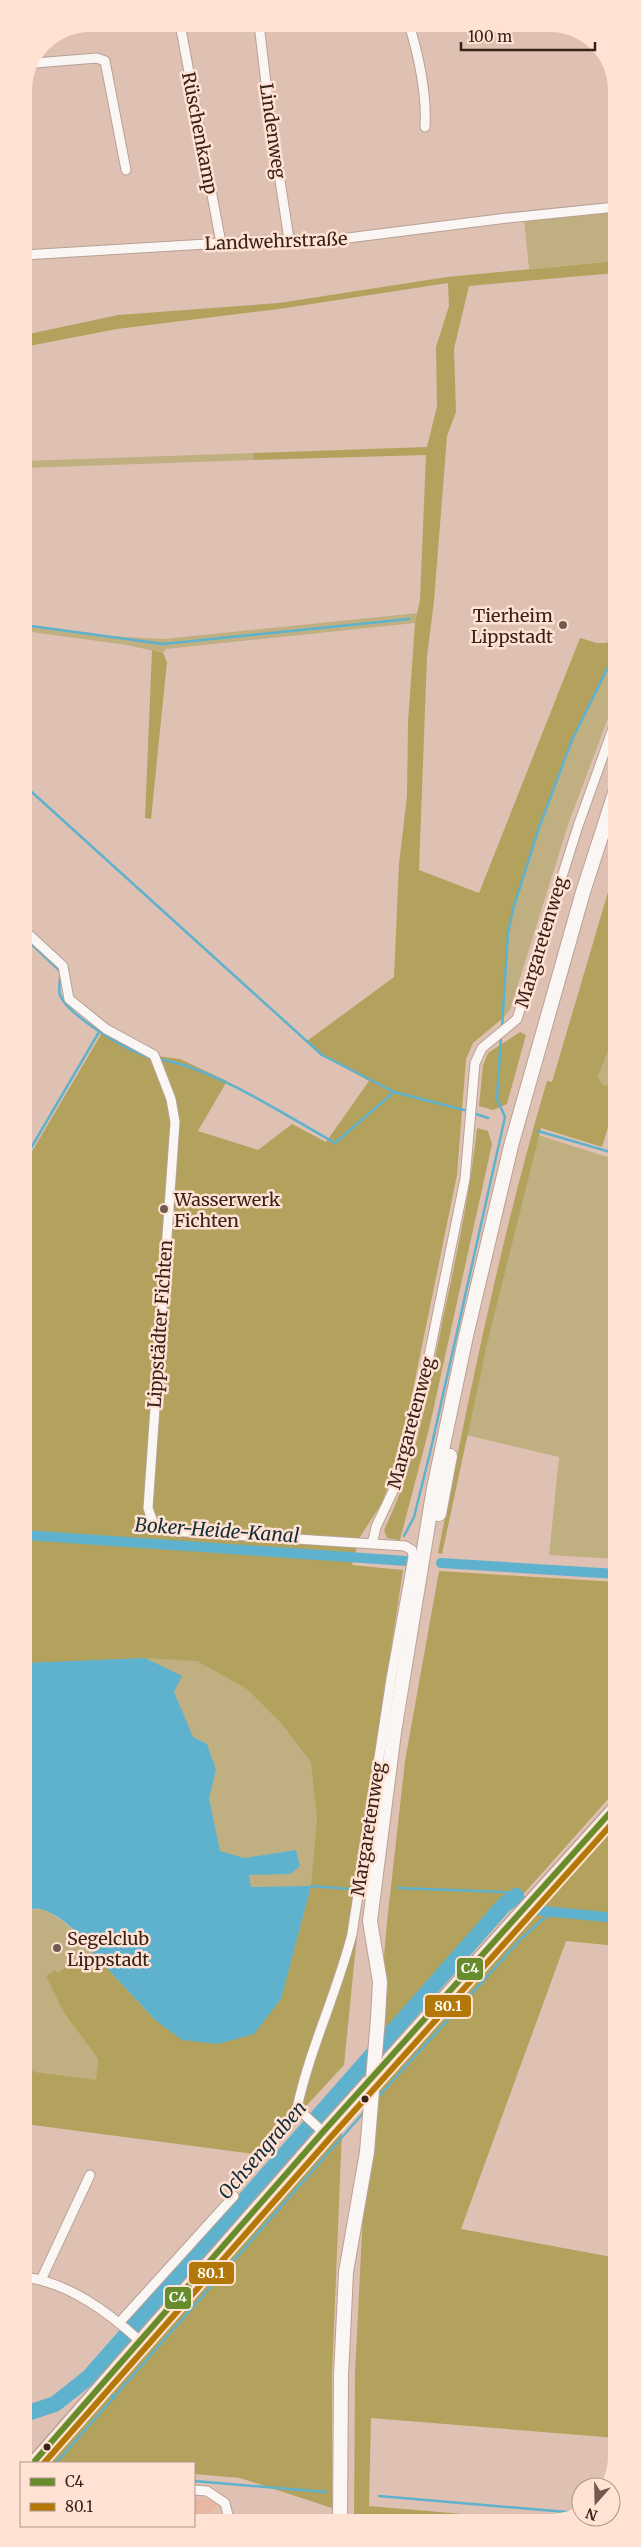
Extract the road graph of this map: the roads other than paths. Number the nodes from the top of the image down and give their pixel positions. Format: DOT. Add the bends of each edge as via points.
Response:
graph roads {
  1 [pos="182,32"];
  2 [pos="260,32"];
  3 [pos="411,33"];
  4 [pos="39,64"];
  5 [pos="425,127"];
  6 [pos="126,170"];
  7 [pos="608,208"];
  8 [pos="288,239"];
  9 [pos="221,243"];
  10 [pos="32,252"];
  11 [pos="608,742"];
  12 [pos="608,815"];
  13 [pos="608,845"];
  14 [pos="32,937"];
  15 [pos="372,1544"];
  16 [pos="608,1815"];
  17 [pos="381,2018"];
  18 [pos="322,2131"];
  19 [pos="369,2152"];
  20 [pos="90,2175"];
  21 [pos="234,2196"];
  22 [pos="32,2278"];
  23 [pos="42,2280"];
  24 [pos="120,2324"];
  25 [pos="138,2338"];
  26 [pos="34,2462"];
  27 [pos="195,2490"];
  28 [pos="228,2514"];
  29 [pos="340,2514"];
  30 [pos="349,2514"];
  1 -- 9 [label="street, Rüschenkamp"];
  2 -- 8 [label="street, Lindenweg"];
  3 -- 5 [label="street" via="420,68"];
  4 -- 6 [label="street" via="98,58 105,61"];
  7 -- 8 [label="street, Landwehrstraße" via="316,242"];
  8 -- 9 [label="street, Landwehrstraße"];
  9 -- 10 [label="street, Landwehrstraße"];
  11 -- 15 [label="street, Margaretenweg" via="517,1019 482,1048 475,1064 465,1179 419,1405 402,1472"];
  12 -- 17 [label="main road" via="511,1146 434,1488 394,1732 370,1922 380,1982"];
  13 -- 17 [label="main road" via="520,1148 475,1338 439,1515 399,1760 380,1923 385,1981"];
  14 -- 15 [label="street, Lippstädter Fichten" via="63,966 69,999 106,1029 154,1055 171,1099 175,1122 148,1508 154,1525 170,1531"];
  15 -- 18 [label="street, Margaretenweg" via="405,1546 412,1550 413,1557 352,1934 343,1970 304,2075 297,2108"];
  16 -- 18 [label="street"];
  17 -- 19 [label="main road, bridge"];
  18 -- 25 [label="street"];
  19 -- 29 [label="main road" via="346,2272"];
  19 -- 30 [label="main road" via="354,2270"];
  20 -- 23 [label="street"];
  21 -- 24 [label="street"];
  22 -- 23 [label="street"];
  23 -- 24 [label="street" via="92,2303"];
  24 -- 25 [label="street"];
  25 -- 26 [label="street"];
  27 -- 28 [label="street" via="207,2491 225,2503"];
}
